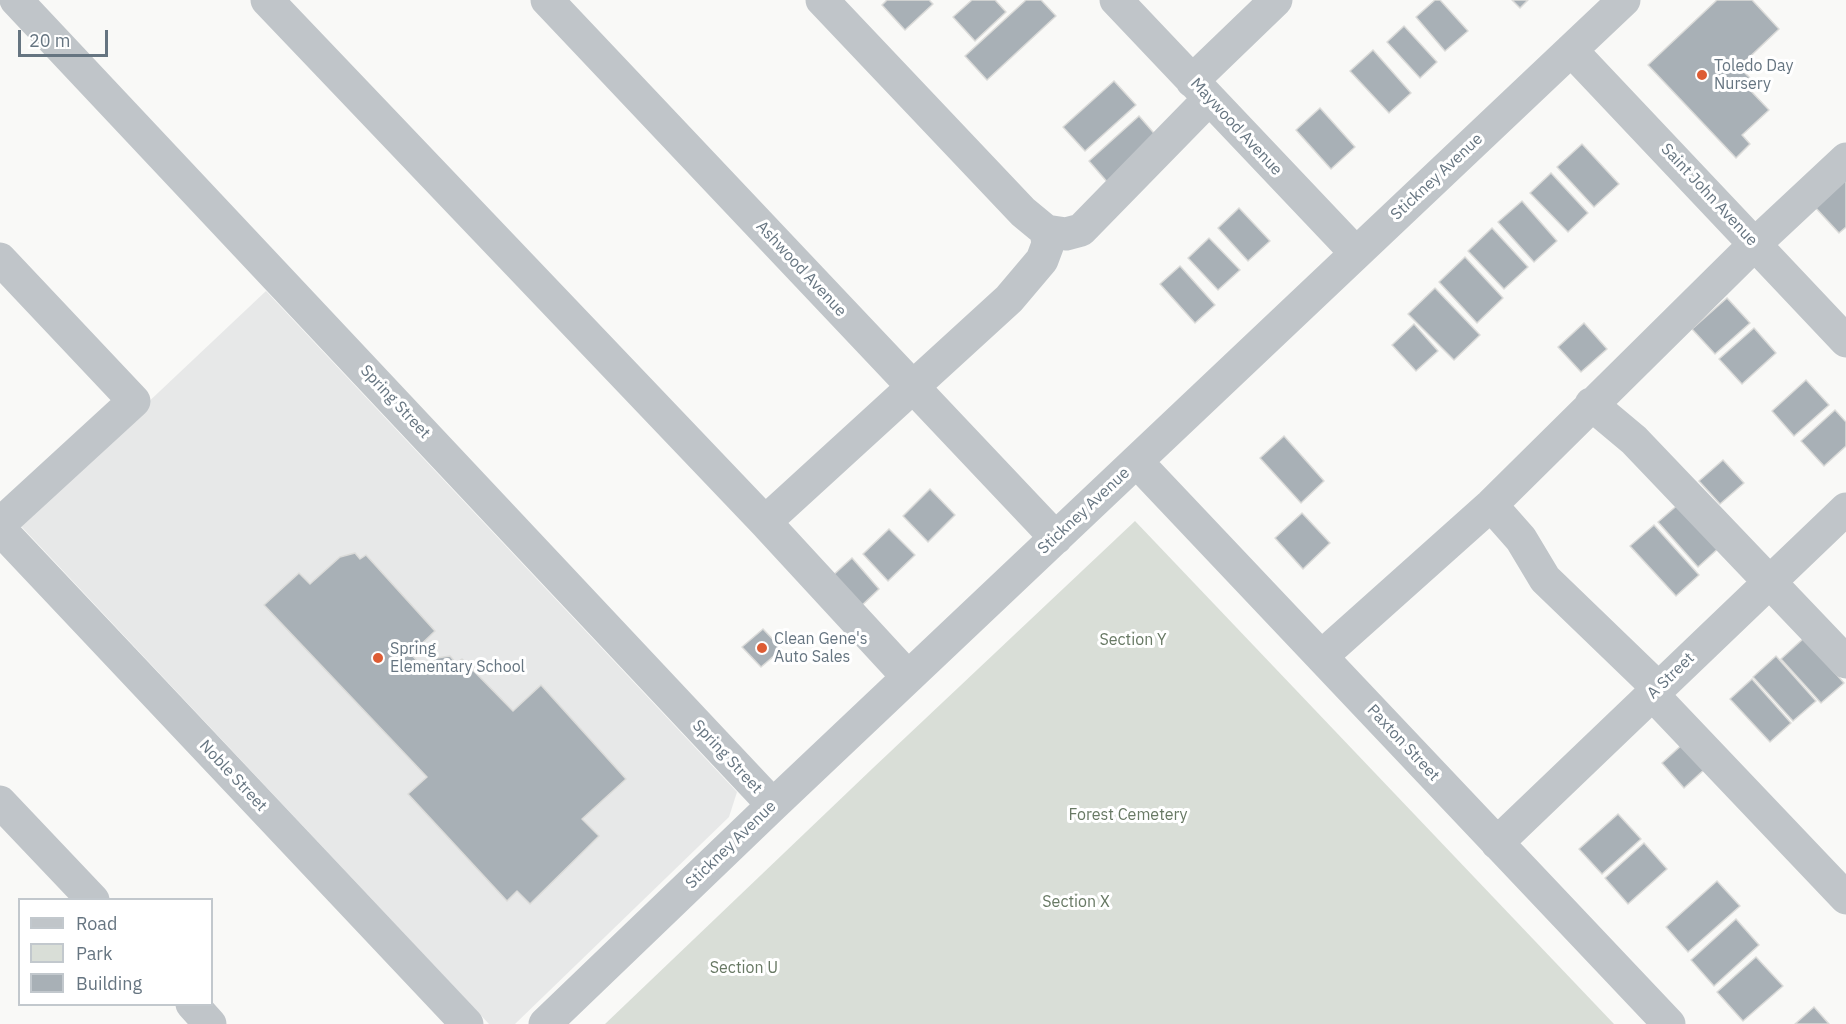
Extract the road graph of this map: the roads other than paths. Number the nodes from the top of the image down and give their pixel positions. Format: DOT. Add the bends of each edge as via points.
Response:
graph roads {
  1 [pos="15,0"];
  2 [pos="267,0"];
  3 [pos="547,0"];
  4 [pos="822,0"];
  5 [pos="1116,0"];
  6 [pos="1276,0"];
  7 [pos="1624,0"];
  8 [pos="1571,50"];
  9 [pos="1201,90"];
  10 [pos="1846,159"];
  11 [pos="1046,231"];
  12 [pos="1755,244"];
  13 [pos="1356,254"];
  14 [pos="0,259"];
  15 [pos="1846,341"];
  16 [pos="912,386"];
  17 [pos="1591,404"];
  18 [pos="1137,462"];
  19 [pos="1491,505"];
  20 [pos="1846,509"];
  21 [pos="765,522"];
  22 [pos="0,524"];
  23 [pos="0,529"];
  24 [pos="1056,538"];
  25 [pos="1770,582"];
  26 [pos="1322,656"];
  27 [pos="1846,662"];
  28 [pos="908,677"];
  29 [pos="1655,691"];
  30 [pos="0,802"];
  31 [pos="773,805"];
  32 [pos="1497,843"];
  33 [pos="91,898"];
  34 [pos="1846,898"];
  35 [pos="193,1006"];
  36 [pos="210,1024"];
  37 [pos="467,1024"];
  38 [pos="545,1024"];
  39 [pos="1670,1024"];
  1 -- 31 [label="street, Spring Street"];
  2 -- 21 [label="street"];
  3 -- 16 [label="street, Ashwood Avenue"];
  4 -- 11 [label="street" via="1023,212"];
  5 -- 9 [label="street, Maywood Avenue"];
  6 -- 9 [label="street"];
  7 -- 8 [label="street, Stickney Avenue"];
  8 -- 12 [label="street, Saint John Avenue"];
  8 -- 13 [label="street, Stickney Avenue"];
  9 -- 11 [label="street" via="1081,230 1066,234"];
  9 -- 13 [label="street, Maywood Avenue"];
  10 -- 12 [label="street"];
  11 -- 16 [label="street" via="1048,244 1042,261 1009,299"];
  12 -- 15 [label="street, Saint John Avenue"];
  12 -- 17 [label="street"];
  13 -- 18 [label="street, Stickney Avenue"];
  14 -- 22 [label="street" via="134,401"];
  16 -- 21 [label="street"];
  16 -- 24 [label="street, Ashwood Avenue"];
  17 -- 19 [label="street"];
  17 -- 25 [label="street" via="1634,440"];
  18 -- 24 [label="street, Stickney Avenue"];
  18 -- 26 [label="street, Paxton Street"];
  19 -- 26 [label="street"];
  19 -- 29 [label="street" via="1521,539 1545,579"];
  20 -- 25 [label="street, A Street"];
  21 -- 28 [label="street"];
  23 -- 37 [label="street, Noble Street"];
  24 -- 28 [label="street, Stickney Avenue"];
  25 -- 27 [label="street"];
  25 -- 29 [label="street, A Street"];
  26 -- 32 [label="street, Paxton Street"];
  28 -- 31 [label="street, Stickney Avenue"];
  29 -- 32 [label="street, A Street"];
  29 -- 34 [label="street"];
  30 -- 33 [label="street"];
  31 -- 38 [label="street, Stickney Avenue"];
  32 -- 39 [label="street, Paxton Street"];
  35 -- 36 [label="street"];
}
